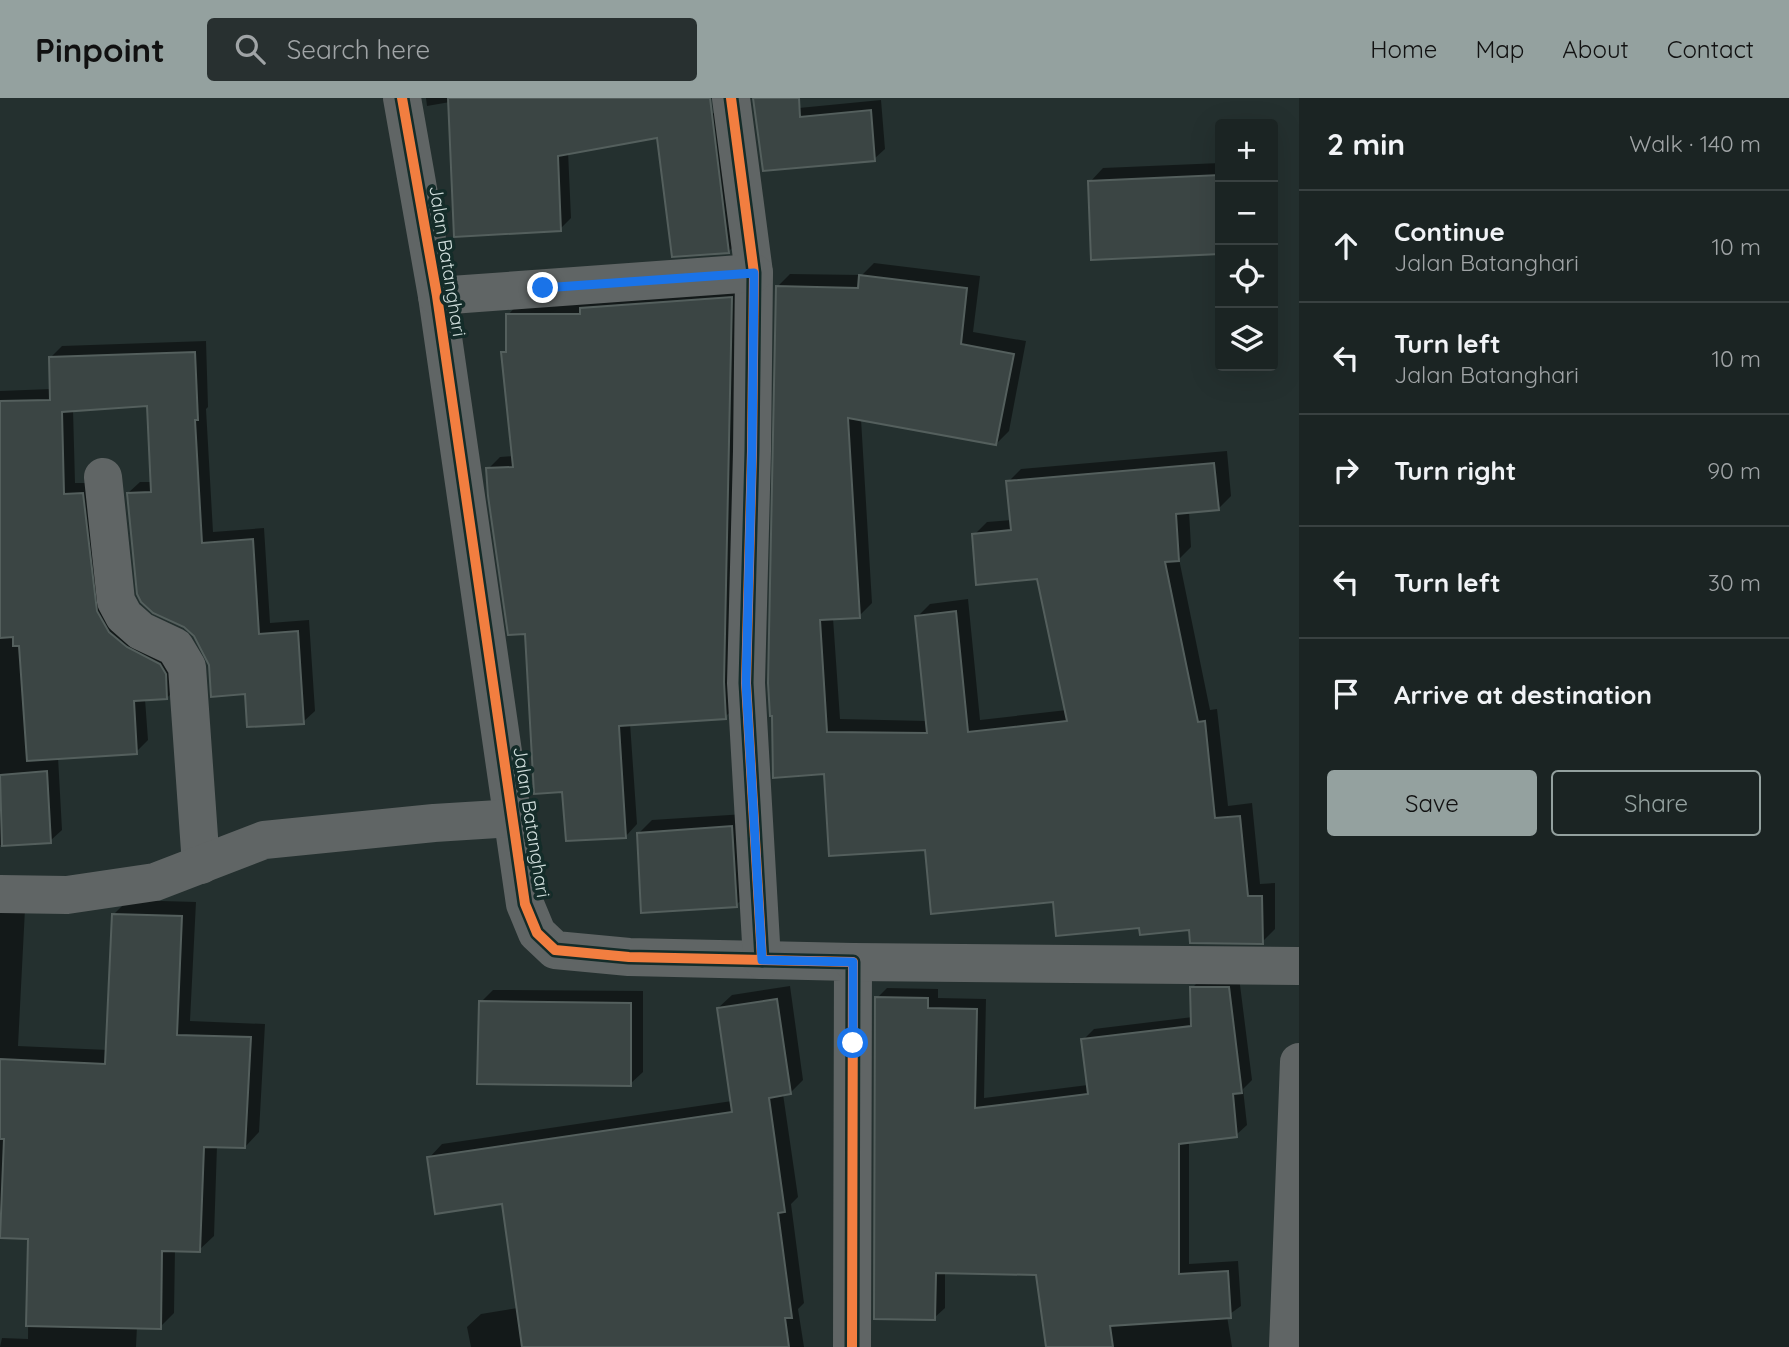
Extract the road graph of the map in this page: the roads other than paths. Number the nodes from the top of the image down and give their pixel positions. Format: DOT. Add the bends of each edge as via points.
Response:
graph roads {
  1 [pos="402,98"];
  2 [pos="731,98"];
  3 [pos="754,273"];
  4 [pos="438,296"];
  5 [pos="103,477"];
  6 [pos="513,818"];
  7 [pos="201,865"];
  8 [pos="0,894"];
  9 [pos="762,960"];
  10 [pos="853,962"];
  11 [pos="1299,966"];
  12 [pos="1299,1062"];
  13 [pos="852,1347"];
  14 [pos="1288,1347"];
  1 -- 4 [label="street, Jalan Batanghari"];
  2 -- 3 [label="street"];
  3 -- 4 [label="street"];
  3 -- 9 [label="street" via="746,683"];
  4 -- 6 [label="street, Jalan Batanghari"];
  5 -- 7 [label="street" via="116,601 141,631 175,648 187,667"];
  6 -- 7 [label="street" via="264,840"];
  6 -- 9 [label="street, Jalan Batanghari" via="525,904 537,933 555,950"];
  7 -- 8 [label="street" via="155,882 105,890 67,895"];
  9 -- 10 [label="street, Jalan Batanghari"];
  10 -- 11 [label="street, Jalan Batanghari"];
  10 -- 13 [label="street"];
  12 -- 14 [label="street"];
}
